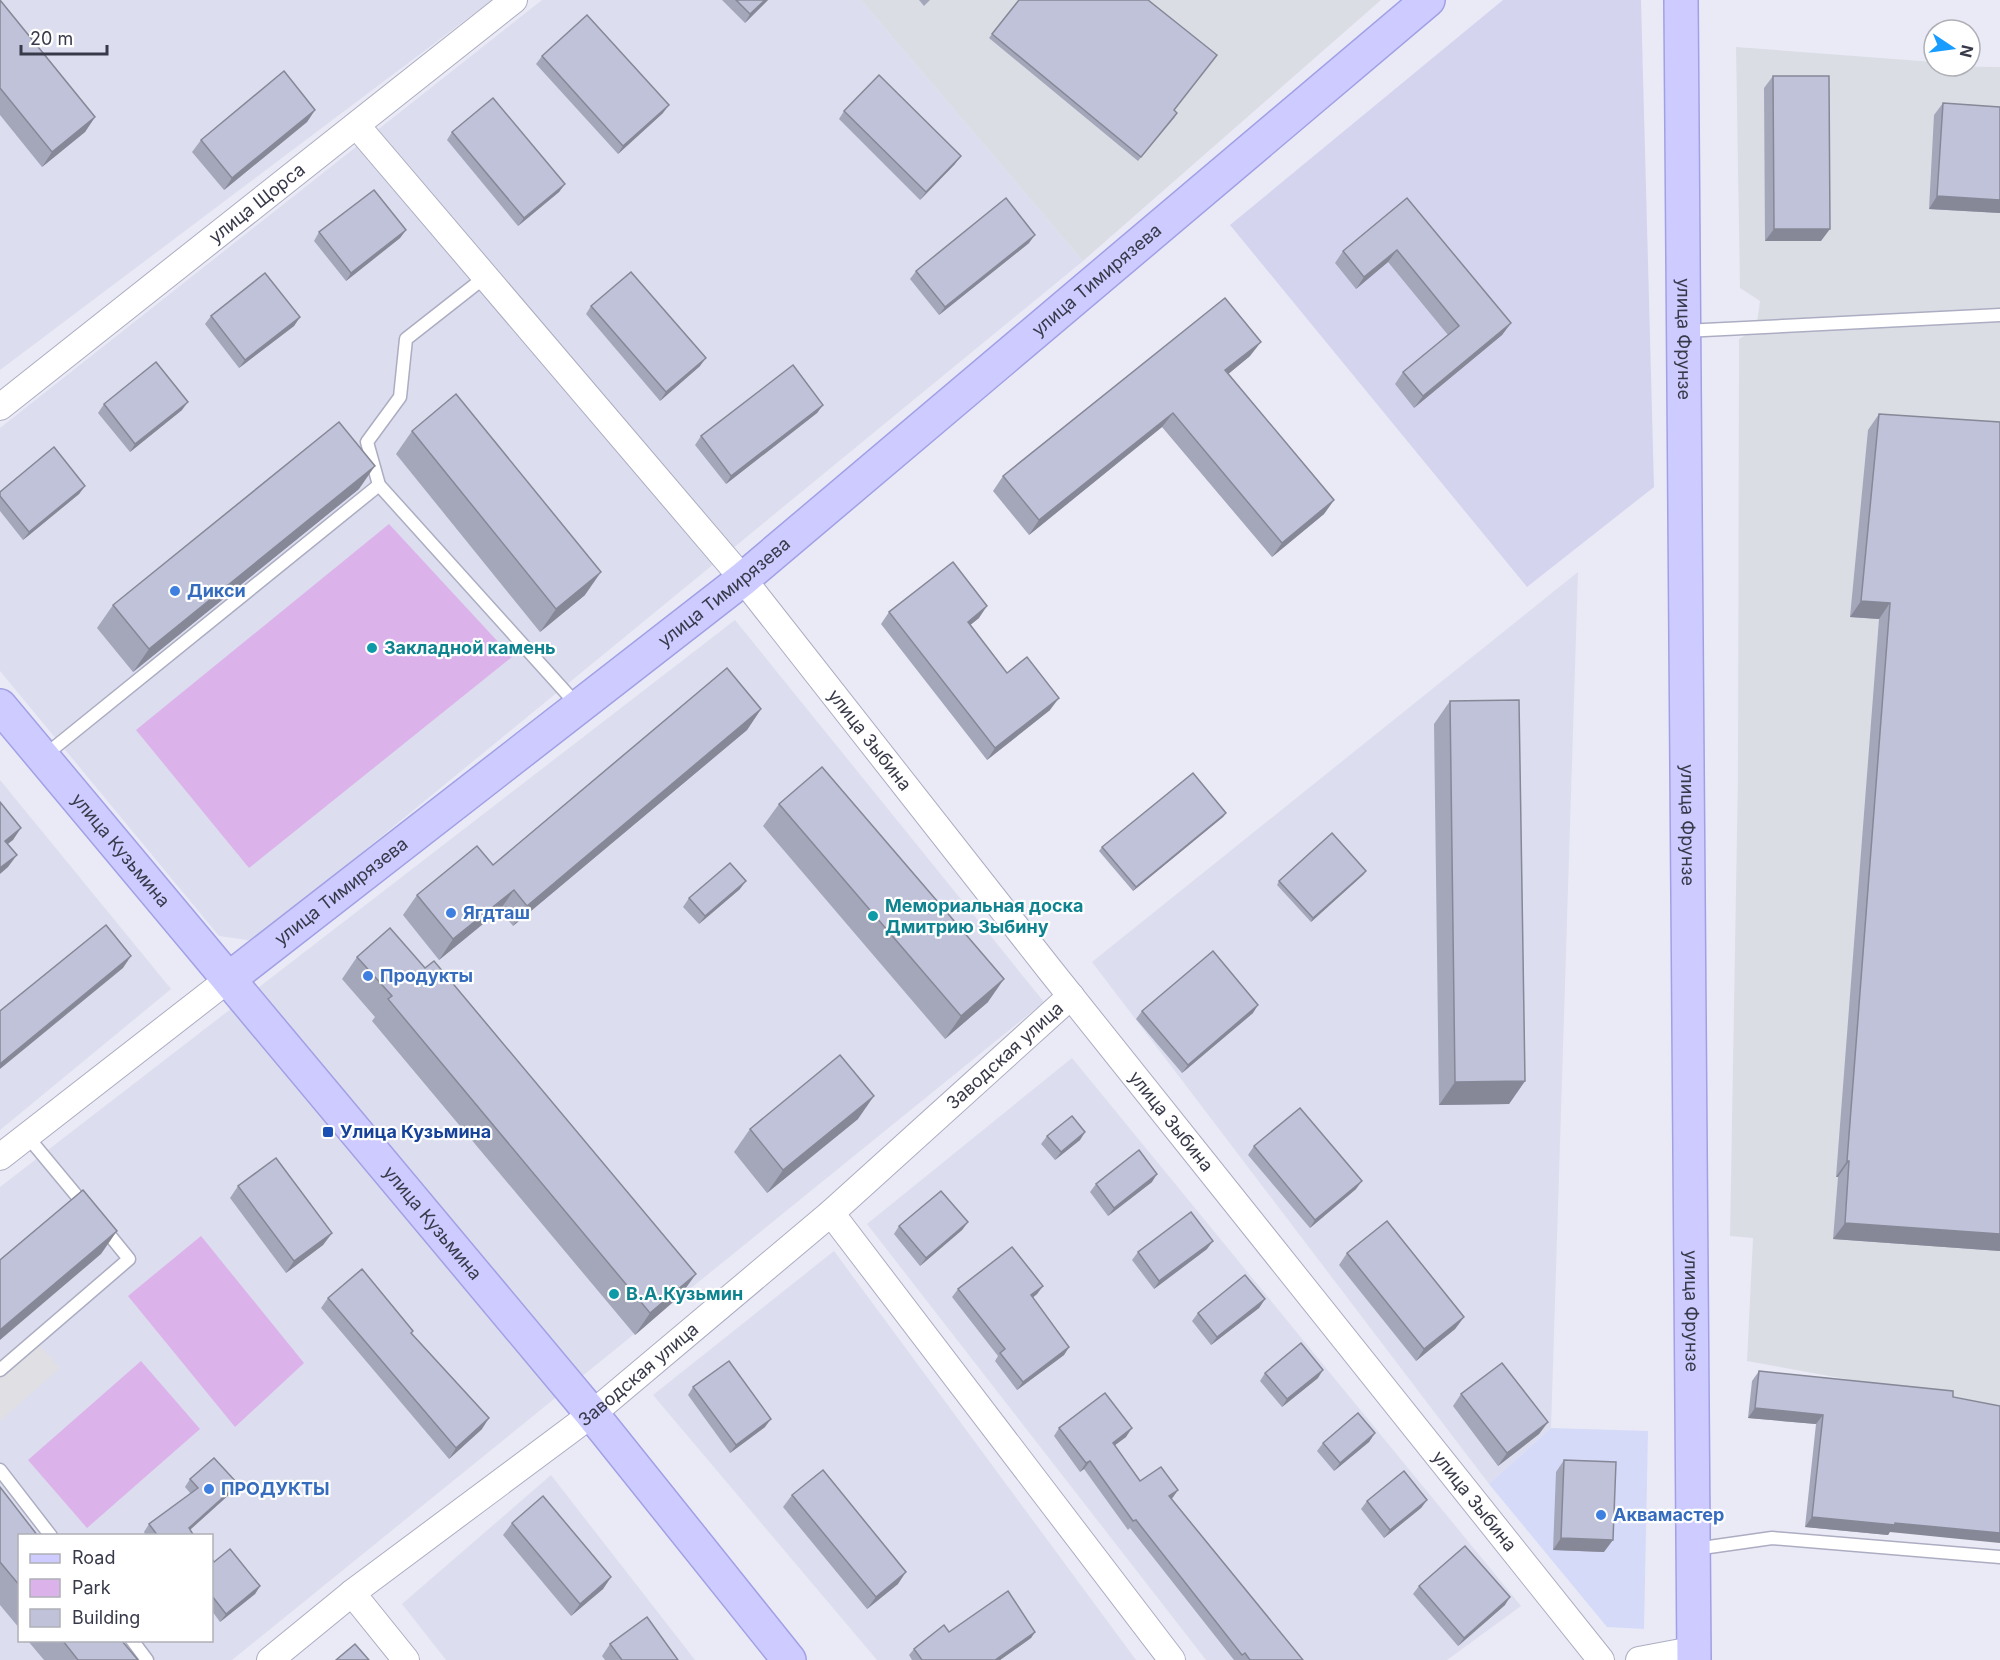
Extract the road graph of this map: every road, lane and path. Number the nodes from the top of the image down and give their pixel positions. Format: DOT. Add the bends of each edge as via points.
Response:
graph roads {
  1 [pos="514,0"];
  2 [pos="1428,0"];
  3 [pos="1681,0"];
  4 [pos="357,126"];
  5 [pos="486,277"];
  6 [pos="2000,315"];
  7 [pos="1683,331"];
  8 [pos="0,407"];
  9 [pos="379,485"];
  10 [pos="743,579"];
  11 [pos="0,706"];
  12 [pos="579,707"];
  13 [pos="43,757"];
  14 [pos="230,978"];
  15 [pos="1071,996"];
  16 [pos="27,1136"];
  17 [pos="0,1157"];
  18 [pos="831,1213"];
  19 [pos="0,1370"];
  20 [pos="592,1414"];
  21 [pos="0,1470"];
  22 [pos="49,1534"];
  23 [pos="1695,1549"];
  24 [pos="2000,1557"];
  25 [pos="352,1593"];
  26 [pos="133,1642"];
  27 [pos="1693,1655"];
  28 [pos="147,1660"];
  29 [pos="270,1660"];
  30 [pos="406,1660"];
  31 [pos="789,1660"];
  32 [pos="1172,1660"];
  33 [pos="1601,1660"];
  34 [pos="1639,1660"];
  1 -- 4 [label="street, улица Щорса"];
  2 -- 10 [label="street, улица Тимирязева"];
  3 -- 7 [label="street, улица Фрунзе"];
  4 -- 5 [label="street, улица Зыбина"];
  4 -- 8 [label="street, улица Щорса"];
  5 -- 9 [label="lane" via="406,339 400,397 367,442"];
  5 -- 10 [label="street, улица Зыбина"];
  6 -- 7 [label="lane"];
  7 -- 23 [label="street, улица Фрунзе" via="1690,1350"];
  9 -- 12 [label="lane"];
  9 -- 13 [label="lane"];
  10 -- 12 [label="street, улица Тимирязева"];
  10 -- 15 [label="street, улица Зыбина"];
  11 -- 13 [label="street, улица Кузьмина"];
  12 -- 14 [label="street, улица Тимирязева"];
  13 -- 14 [label="street, улица Кузьмина"];
  14 -- 16 [label="street, улица Тимирязева"];
  14 -- 20 [label="street, улица Кузьмина"];
  15 -- 18 [label="street, Заводская улица"];
  15 -- 33 [label="street, улица Зыбина"];
  16 -- 17 [label="street, улица Тимирязева"];
  16 -- 19 [label="lane" via="129,1259"];
  18 -- 20 [label="street, Заводская улица"];
  18 -- 32 [label="street"];
  20 -- 25 [label="street, Заводская улица"];
  20 -- 31 [label="street, улица Кузьмина"];
  21 -- 22 [label="lane"];
  23 -- 24 [label="lane" via="1772,1538"];
  23 -- 27 [label="street, улица Фрунзе"];
  25 -- 29 [label="street, Заводская улица"];
  25 -- 30 [label="street"];
  26 -- 28 [label="lane"];
  27 -- 34 [label="street"];
}
